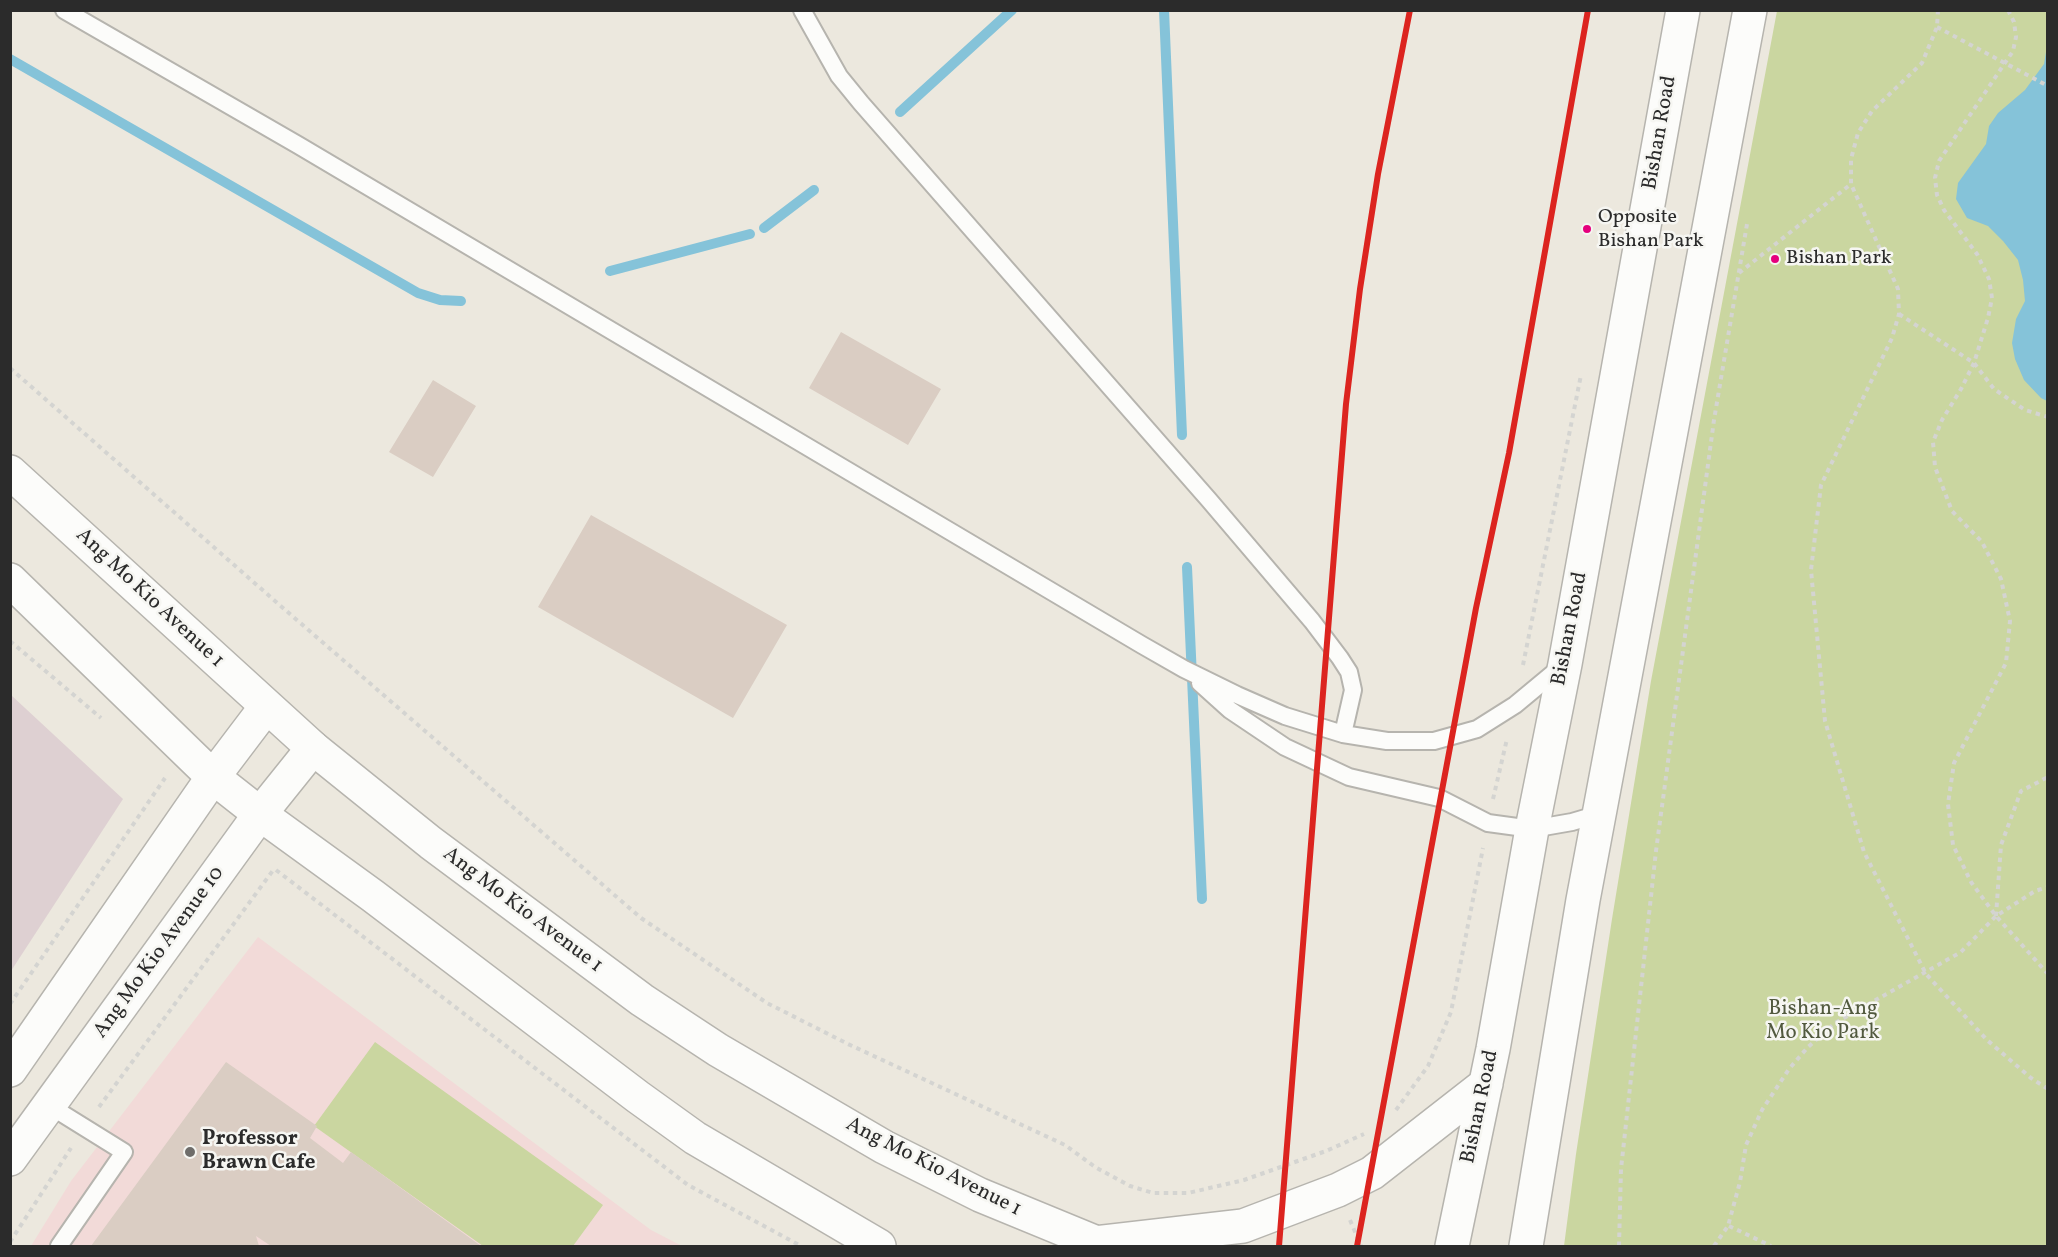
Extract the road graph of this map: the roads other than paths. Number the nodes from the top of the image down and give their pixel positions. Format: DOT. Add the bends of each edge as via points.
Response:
graph roads {
  1 [pos="64,10"];
  2 [pos="802,10"];
  3 [pos="1683,10"];
  4 [pos="1750,10"];
  5 [pos="10,472"];
  6 [pos="10,580"];
  7 [pos="1565,664"];
  8 [pos="1233,702"];
  9 [pos="266,706"];
  10 [pos="1343,734"];
  11 [pos="313,748"];
  12 [pos="213,777"];
  13 [pos="260,814"];
  14 [pos="1599,814"];
  15 [pos="1532,829"];
  16 [pos="10,1070"];
  17 [pos="1485,1084"];
  18 [pos="50,1106"];
  19 [pos="10,1159"];
  20 [pos="1099,1245"];
  21 [pos="59,1246"];
  22 [pos="879,1246"];
  23 [pos="1452,1246"];
  24 [pos="1526,1246"];
  1 -- 8 [label="lane" via="1184,669"];
  2 -- 10 [label="lane" via="839,75 861,103 1312,621 1349,672 1353,690"];
  3 -- 7 [label="main road, Bishan Road"];
  4 -- 14 [label="main road"];
  5 -- 9 [label="main road, Ang Mo Kio Avenue 1"];
  6 -- 12 [label="main road"];
  7 -- 10 [label="lane" via="1478,729 1434,741 1387,741"];
  7 -- 15 [label="main road, Bishan Road"];
  8 -- 10 [label="lane"];
  8 -- 15 [label="lane" via="1285,747 1349,777 1439,798 1488,823"];
  9 -- 11 [label="main road, Ang Mo Kio Avenue 1"];
  9 -- 12 [label="main road"];
  11 -- 13 [label="main road, Ang Mo Kio Avenue 10"];
  11 -- 20 [label="main road, Ang Mo Kio Avenue 1" via="420,836 562,942 718,1050 884,1147 980,1196"];
  12 -- 13 [label="main road"];
  12 -- 16 [label="main road"];
  13 -- 18 [label="main road, Ang Mo Kio Avenue 10"];
  13 -- 22 [label="main road" via="695,1138"];
  14 -- 15 [label="lane"];
  14 -- 24 [label="main road"];
  15 -- 17 [label="main road, Bishan Road"];
  17 -- 20 [label="main road" via="1372,1173 1338,1191 1243,1226"];
  17 -- 23 [label="main road, Bishan Road"];
  18 -- 19 [label="main road, Ang Mo Kio Avenue 10"];
  18 -- 21 [label="lane" via="124,1152"];
}
